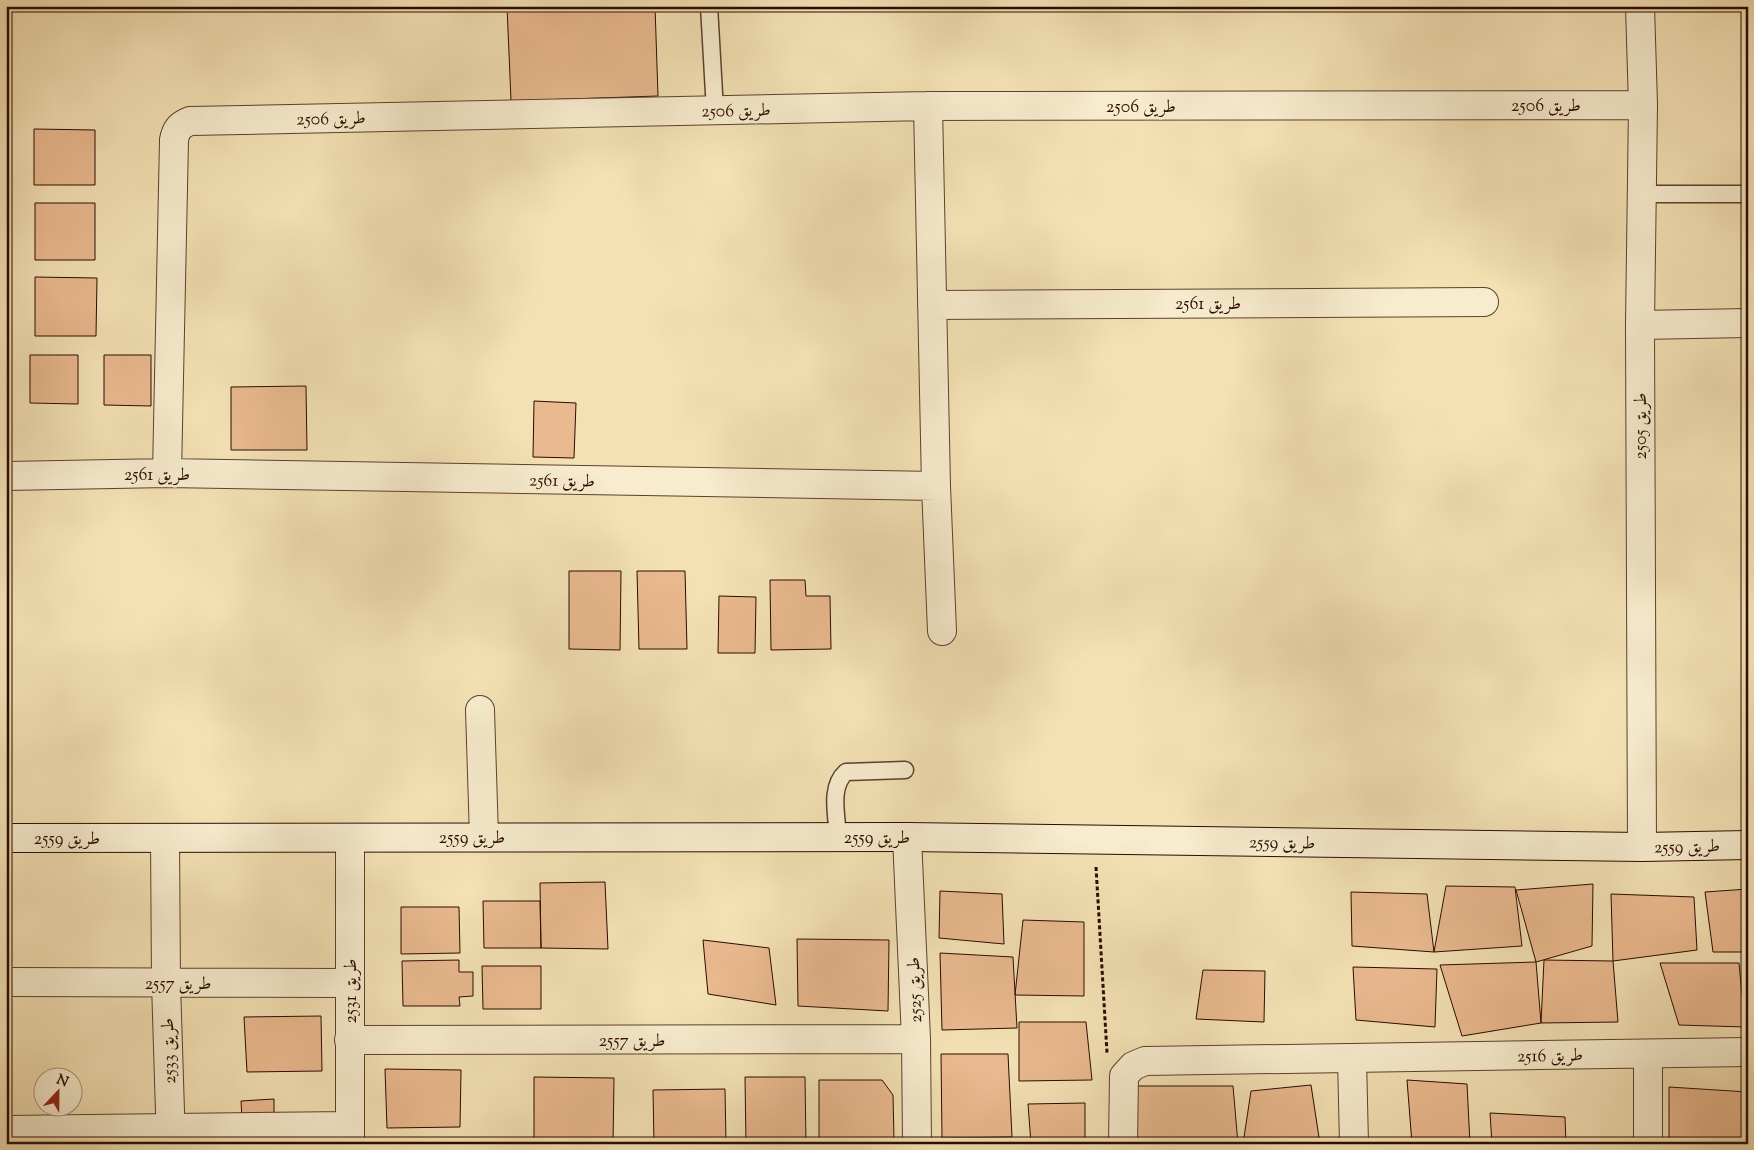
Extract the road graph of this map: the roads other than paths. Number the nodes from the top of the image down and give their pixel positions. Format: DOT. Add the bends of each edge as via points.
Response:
graph roads {
  1 [pos="709,6"];
  2 [pos="1640,6"];
  3 [pos="1643,104"];
  4 [pos="928,106"];
  5 [pos="715,111"];
  6 [pos="1642,194"];
  7 [pos="1748,194"];
  8 [pos="1484,302"];
  9 [pos="932,305"];
  10 [pos="1748,323"];
  11 [pos="1640,325"];
  12 [pos="167,473"];
  13 [pos="6,476"];
  14 [pos="936,486"];
  15 [pos="942,631"];
  16 [pos="480,710"];
  17 [pos="905,770"];
  18 [pos="838,836"];
  19 [pos="908,836"];
  20 [pos="484,837"];
  21 [pos="6,838"];
  22 [pos="165,838"];
  23 [pos="350,838"];
  24 [pos="1748,845"];
  25 [pos="1642,847"];
  26 [pos="6,982"];
  27 [pos="166,983"];
  28 [pos="350,983"];
  29 [pos="916,1039"];
  30 [pos="349,1040"];
  31 [pos="1748,1052"];
  32 [pos="1648,1054"];
  33 [pos="1352,1058"];
  34 [pos="6,1130"];
  35 [pos="350,1135"];
  36 [pos="171,1136"];
  37 [pos="917,1144"];
  38 [pos="1123,1144"];
  39 [pos="1354,1144"];
  40 [pos="1648,1144"];
  1 -- 5 [label="lane"];
  2 -- 3 [label="street, طريق 2505"];
  3 -- 4 [label="street, طريق 2506"];
  3 -- 6 [label="street, طريق 2505"];
  4 -- 5 [label="street, طريق 2506"];
  4 -- 9 [label="street"];
  5 -- 12 [label="street, طريق 2506" via="190,121 181,124 174,140"];
  6 -- 7 [label="lane"];
  6 -- 11 [label="street, طريق 2505"];
  8 -- 9 [label="street, طريق 2561"];
  9 -- 14 [label="street"];
  10 -- 11 [label="street"];
  11 -- 25 [label="street, طريق 2505"];
  12 -- 13 [label="street, طريق 2561"];
  12 -- 14 [label="street, طريق 2561"];
  14 -- 15 [label="street"];
  16 -- 20 [label="street"];
  17 -- 18 [label="lane" via="846,772 840,778 836,793"];
  18 -- 19 [label="street, طريق 2559"];
  18 -- 20 [label="street, طريق 2559"];
  19 -- 25 [label="street, طريق 2559"];
  19 -- 29 [label="street, طريق 2525"];
  20 -- 23 [label="street, طريق 2559"];
  21 -- 22 [label="street, طريق 2559"];
  22 -- 23 [label="street, طريق 2559"];
  22 -- 27 [label="street, طريق 2533"];
  23 -- 28 [label="street, طريق 2531"];
  24 -- 25 [label="street, طريق 2559"];
  26 -- 27 [label="street, طريق 2557"];
  27 -- 28 [label="street, طريق 2557"];
  27 -- 36 [label="street, طريق 2533"];
  28 -- 30 [label="street, طريق 2531"];
  29 -- 30 [label="street, طريق 2557"];
  29 -- 37 [label="street, طريق 2525"];
  30 -- 35 [label="street, طريق 2531"];
  31 -- 32 [label="street, طريق 2516"];
  32 -- 33 [label="street, طريق 2516"];
  32 -- 40 [label="street"];
  33 -- 38 [label="street, طريق 2516" via="1146,1061 1133,1066 1124,1076"];
  33 -- 39 [label="street"];
  34 -- 36 [label="street"];
  35 -- 36 [label="street"];
}
